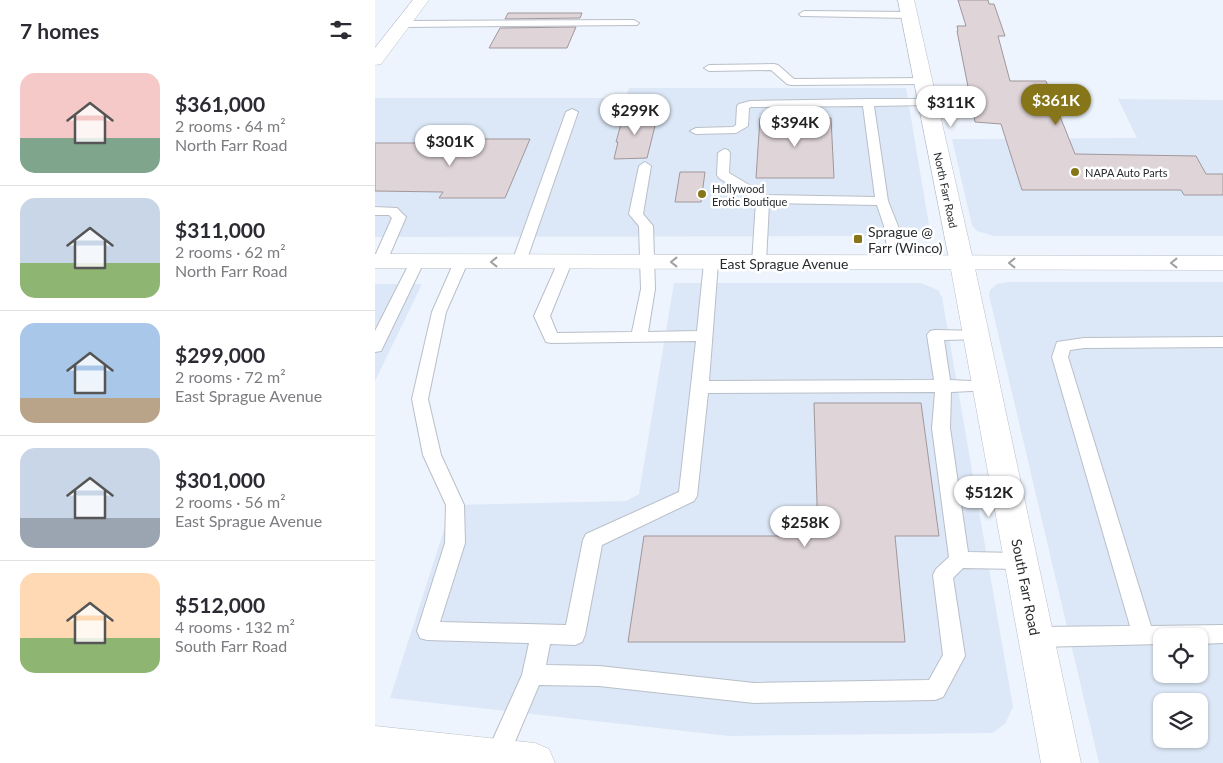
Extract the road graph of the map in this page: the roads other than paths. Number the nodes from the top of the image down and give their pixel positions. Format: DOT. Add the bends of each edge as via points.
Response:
graph roads {
  1 [pos="421,0"];
  2 [pos="907,7"];
  3 [pos="804,14"];
  4 [pos="634,23"];
  5 [pos="403,24"];
  6 [pos="375,60"];
  7 [pos="709,68"];
  8 [pos="923,81"];
  9 [pos="868,102"];
  10 [pos="927,102"];
  11 [pos="572,112"];
  12 [pos="696,131"];
  13 [pos="724,153"];
  14 [pos="645,166"];
  15 [pos="763,199"];
  16 [pos="882,200"];
  17 [pos="375,211"];
  18 [pos="377,261"];
  19 [pos="417,262"];
  20 [pos="461,262"];
  21 [pos="519,262"];
  22 [pos="565,262"];
  23 [pos="647,262"];
  24 [pos="711,263"];
  25 [pos="759,263"];
  26 [pos="896,263"];
  27 [pos="1223,263"];
  28 [pos="962,264"];
  29 [pos="705,336"];
  30 [pos="976,336"];
  31 [pos="639,338"];
  32 [pos="1223,342"];
  33 [pos="375,347"];
  34 [pos="943,386"];
  35 [pos="986,386"];
  36 [pos="700,387"];
  37 [pos="959,560"];
  38 [pos="1021,561"];
  39 [pos="541,634"];
  40 [pos="1223,634"];
  41 [pos="1143,635"];
  42 [pos="1036,637"];
  43 [pos="533,675"];
  44 [pos="375,745"];
  45 [pos="496,759"];
  46 [pos="535,763"];
  47 [pos="1061,763"];
  1 -- 5 [label="street"];
  2 -- 3 [label="lane"];
  2 -- 8 [label="street, North Farr Road"];
  4 -- 5 [label="lane"];
  5 -- 6 [label="street"];
  7 -- 8 [label="lane" via="774,67 791,82"];
  8 -- 10 [label="street, North Farr Road"];
  9 -- 10 [label="lane"];
  9 -- 12 [label="lane" via="750,104 743,106 742,126 736,130"];
  9 -- 16 [label="lane"];
  10 -- 28 [label="street, North Farr Road"];
  11 -- 21 [label="lane"];
  13 -- 15 [label="lane" via="723,175"];
  14 -- 23 [label="lane" via="635,214 646,226"];
  15 -- 16 [label="lane"];
  15 -- 25 [label="lane"];
  16 -- 26 [label="lane" via="891,226"];
  17 -- 18 [label="lane" via="392,211 399,217"];
  18 -- 19 [label="street, East Sprague Avenue"];
  19 -- 20 [label="street, East Sprague Avenue"];
  19 -- 33 [label="lane"];
  21 -- 20 [label="street, East Sprague Avenue, one-way"];
  20 -- 39 [label="lane" via="439,312 420,399 432,455 455,505 455,543 427,631"];
  21 -- 22 [label="street, East Sprague Avenue"];
  22 -- 23 [label="street, East Sprague Avenue"];
  22 -- 31 [label="lane" via="542,316 551,338"];
  24 -- 23 [label="street, East Sprague Avenue, one-way"];
  23 -- 31 [label="lane" via="648,289"];
  24 -- 25 [label="street, East Sprague Avenue"];
  24 -- 29 [label="lane"];
  25 -- 26 [label="street, East Sprague Avenue"];
  26 -- 28 [label="street, East Sprague Avenue"];
  27 -- 28 [label="street, East Sprague Avenue, one-way"];
  28 -- 30 [label="street, South Farr Road"];
  29 -- 31 [label="lane"];
  29 -- 36 [label="lane"];
  30 -- 34 [label="lane" via="935,335"];
  30 -- 35 [label="street, South Farr Road"];
  32 -- 41 [label="lane" via="1063,346 1060,357"];
  34 -- 35 [label="lane"];
  34 -- 36 [label="lane"];
  34 -- 37 [label="lane" via="941,428"];
  35 -- 38 [label="street, South Farr Road"];
  36 -- 39 [label="lane" via="688,496 593,540 575,634"];
  37 -- 38 [label="lane"];
  37 -- 43 [label="lane" via="943,575 954,656 935,690 754,693 599,676"];
  38 -- 42 [label="street, South Farr Road"];
  39 -- 43 [label="lane"];
  40 -- 41 [label="lane"];
  41 -- 42 [label="lane"];
  42 -- 47 [label="street, South Farr Road"];
  43 -- 45 [label="lane"];
  44 -- 45 [label="street"];
  45 -- 46 [label="street"];
}
